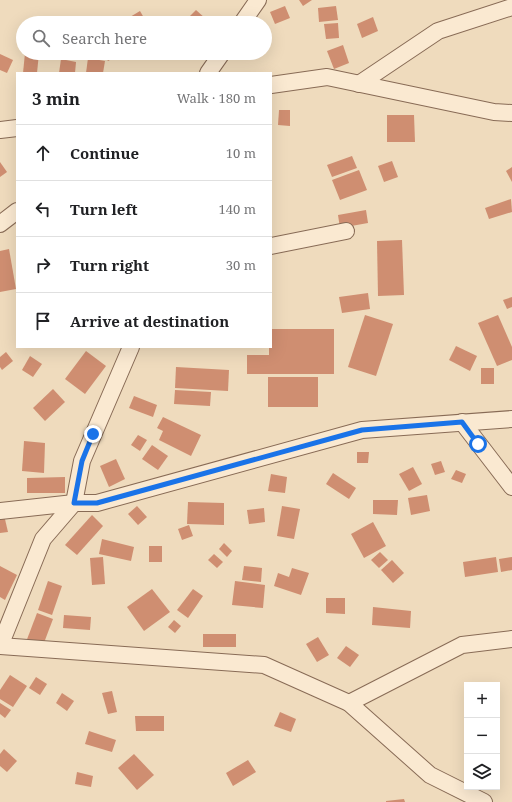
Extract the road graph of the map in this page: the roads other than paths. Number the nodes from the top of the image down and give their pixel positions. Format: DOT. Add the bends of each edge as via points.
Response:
graph roads {
  1 [pos="258,0"];
  2 [pos="512,6"];
  3 [pos="247,16"];
  4 [pos="217,60"];
  5 [pos="209,72"];
  6 [pos="359,84"];
  7 [pos="272,85"];
  8 [pos="512,113"];
  9 [pos="16,128"];
  10 [pos="0,130"];
  11 [pos="16,212"];
  12 [pos="0,224"];
  13 [pos="346,231"];
  14 [pos="272,246"];
  15 [pos="131,348"];
  16 [pos="512,419"];
  17 [pos="462,422"];
  18 [pos="512,487"];
  19 [pos="74,503"];
  20 [pos="0,511"];
  21 [pos="512,639"];
  22 [pos="0,646"];
  23 [pos="349,703"];
  24 [pos="484,802"];
  1 -- 3 [label="street"];
  2 -- 6 [label="street" via="438,31"];
  4 -- 5 [label="street"];
  6 -- 7 [label="street" via="327,77"];
  6 -- 8 [label="street" via="494,112"];
  9 -- 10 [label="street"];
  11 -- 12 [label="street"];
  13 -- 14 [label="street"];
  15 -- 19 [label="street" via="82,461"];
  16 -- 17 [label="street"];
  17 -- 18 [label="street"];
  17 -- 19 [label="street" via="362,430 97,503"];
  19 -- 20 [label="street"];
  19 -- 22 [label="street" via="43,540"];
  21 -- 23 [label="street" via="462,645"];
  22 -- 23 [label="street" via="264,665"];
  23 -- 24 [label="street" via="430,775"];
}
